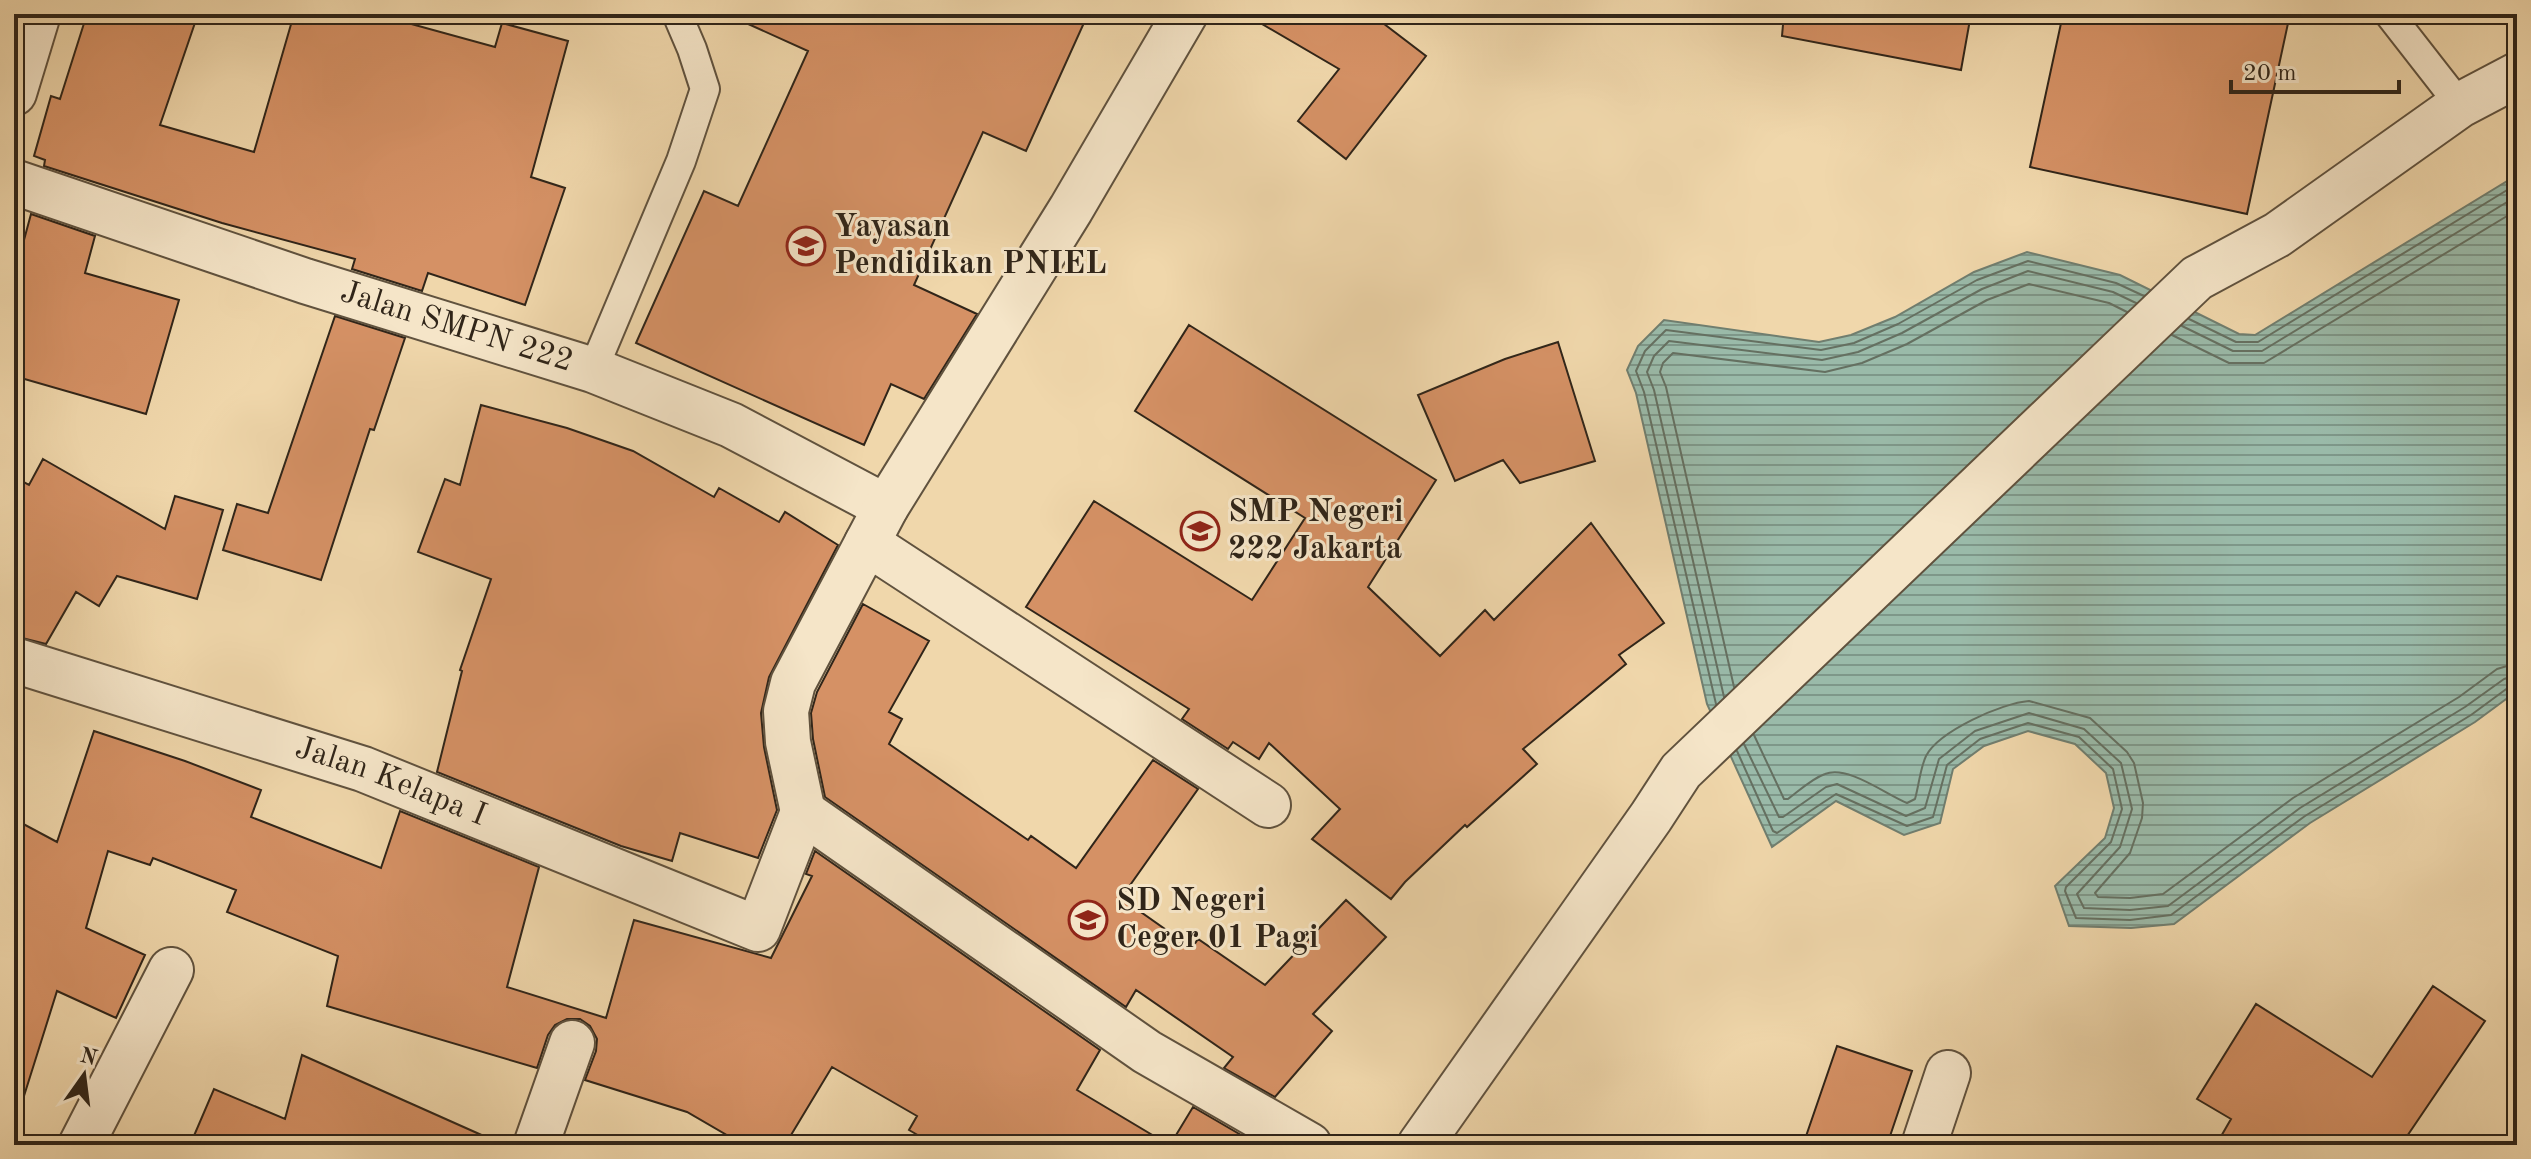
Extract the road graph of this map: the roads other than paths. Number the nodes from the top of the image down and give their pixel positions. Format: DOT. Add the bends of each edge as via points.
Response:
graph roads {
  1 [pos="38,14"];
  2 [pos="677,14"];
  3 [pos="1185,14"];
  4 [pos="2389,14"];
  5 [pos="2517,75"];
  6 [pos="14,93"];
  7 [pos="2460,105"];
  8 [pos="14,182"];
  9 [pos="593,370"];
  10 [pos="877,525"];
  11 [pos="14,660"];
  12 [pos="1268,805"];
  13 [pos="803,812"];
  14 [pos="171,970"];
  15 [pos="572,1043"];
  16 [pos="1948,1073"];
  17 [pos="81,1145"];
  18 [pos="536,1145"];
  19 [pos="1309,1145"];
  20 [pos="1420,1145"];
  21 [pos="1924,1145"];
  1 -- 6 [label="street"];
  2 -- 9 [label="lane" via="705,89 681,161"];
  3 -- 10 [label="street"];
  4 -- 7 [label="lane"];
  5 -- 7 [label="street"];
  7 -- 20 [label="street" via="2277,235 2197,278 1681,771"];
  8 -- 9 [label="street, Jalan SMPN 222" via="305,281"];
  9 -- 10 [label="street, Jalan SMPN 222" via="731,425"];
  10 -- 12 [label="street, Jalan SMPN 222"];
  10 -- 13 [label="street" via="793,683 786,711 788,742"];
  11 -- 13 [label="street, Jalan Kelapa I" via="363,769 758,929"];
  13 -- 19 [label="street" via="1147,1052"];
  14 -- 17 [label="street"];
  15 -- 18 [label="street"];
  16 -- 21 [label="street"];
}
